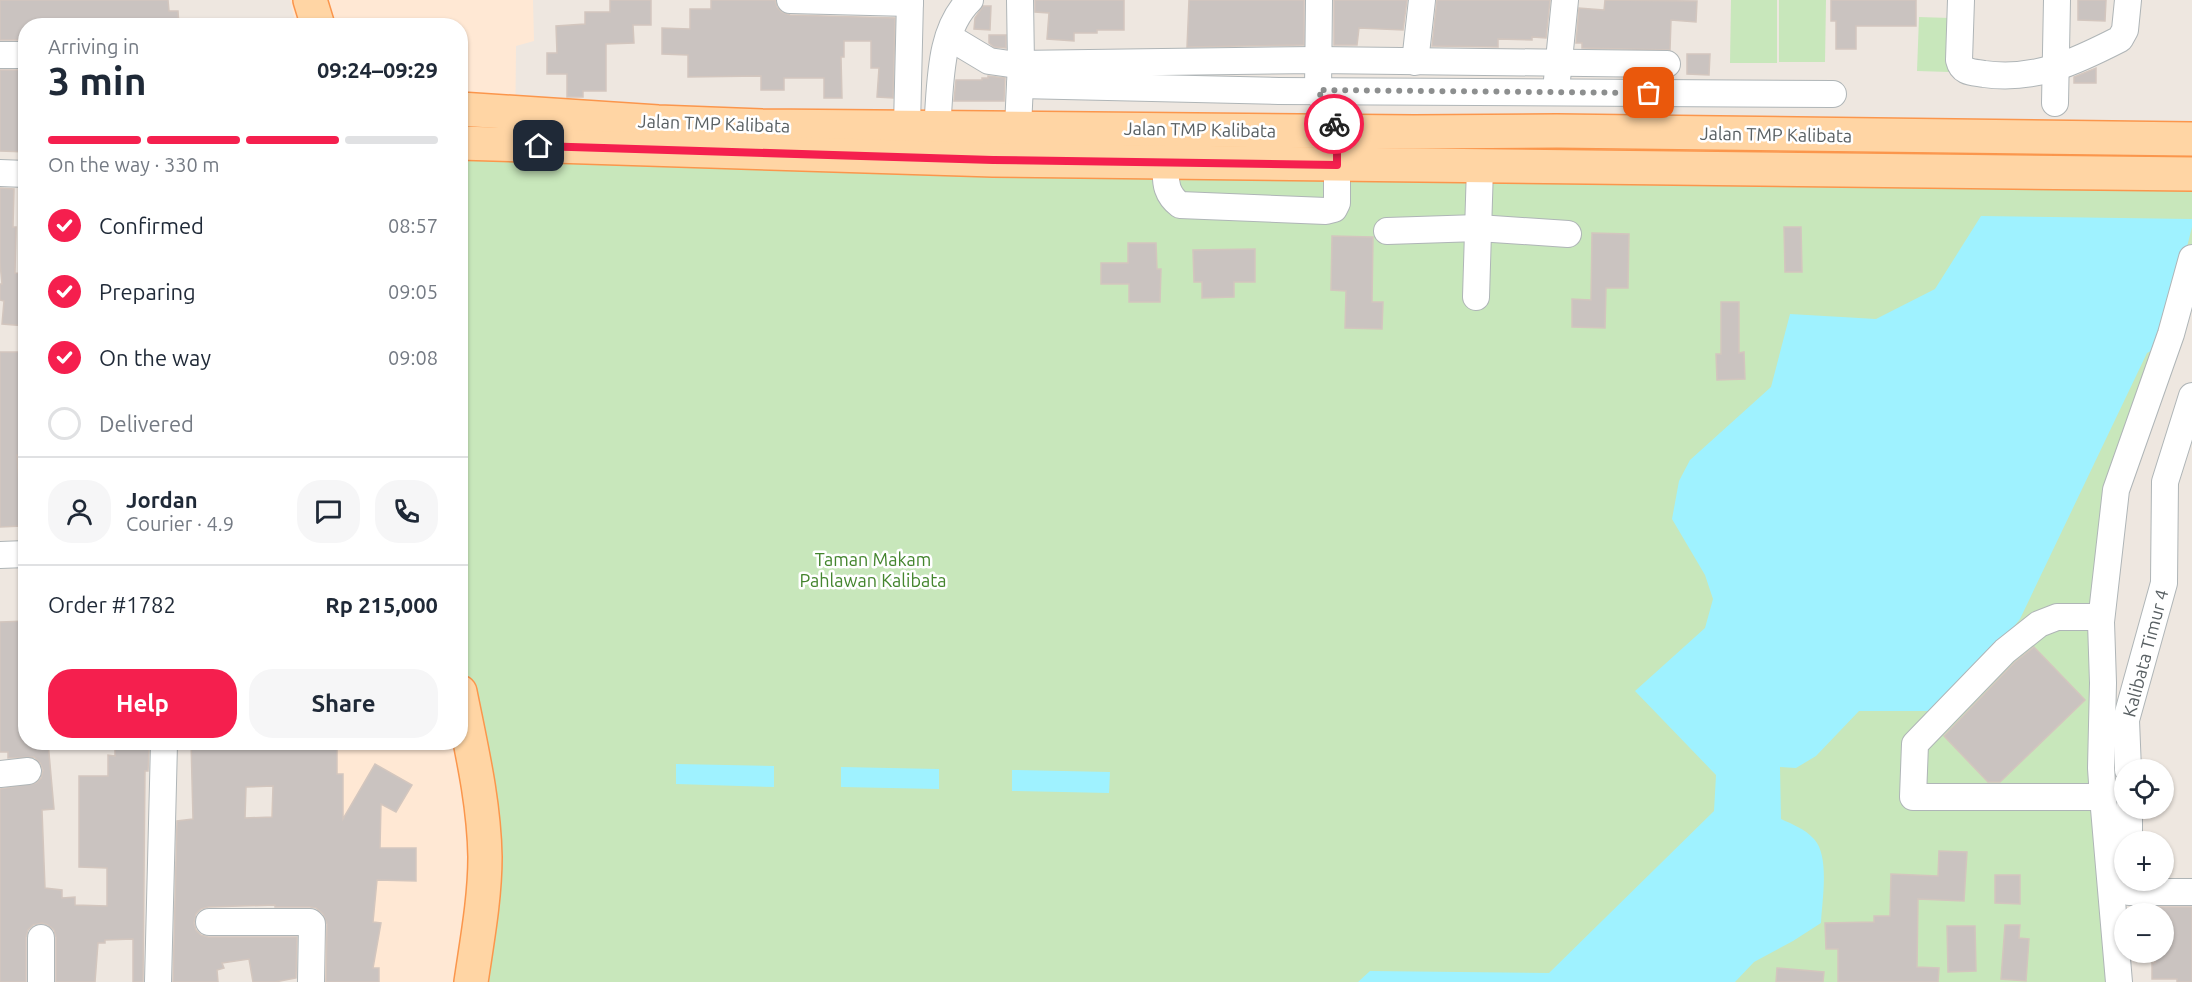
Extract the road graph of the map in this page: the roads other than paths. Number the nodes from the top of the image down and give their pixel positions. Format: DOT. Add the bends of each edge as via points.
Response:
graph roads {
  1 [pos="290,0"];
  2 [pos="790,0"];
  3 [pos="970,0"];
  4 [pos="1020,0"];
  5 [pos="1318,0"];
  6 [pos="1422,0"];
  7 [pos="1565,0"];
  8 [pos="1961,0"];
  9 [pos="2057,0"];
  10 [pos="2128,0"];
  11 [pos="910,2"];
  12 [pos="311,18"];
  13 [pos="949,37"];
  14 [pos="0,55"];
  15 [pos="18,55"];
  16 [pos="1317,60"];
  17 [pos="1415,62"];
  18 [pos="1557,64"];
  19 [pos="1667,64"];
  20 [pos="2055,68"];
  21 [pos="1021,74"];
  22 [pos="1318,90"];
  23 [pos="1557,92"];
  24 [pos="1833,94"];
  25 [pos="468,110"];
  26 [pos="2056,119"];
  27 [pos="922,126"];
  28 [pos="1008,127"];
  29 [pos="1337,130"];
  30 [pos="1523,131"];
  31 [pos="2192,139"];
  32 [pos="468,143"];
  33 [pos="993,160"];
  34 [pos="1337,165"];
  35 [pos="1480,167"];
  36 [pos="1528,167"];
  37 [pos="1166,168"];
  38 [pos="0,173"];
  39 [pos="18,174"];
  40 [pos="2192,174"];
  41 [pos="1478,228"];
  42 [pos="1387,231"];
  43 [pos="1568,234"];
  44 [pos="2192,258"];
  45 [pos="1476,297"];
  46 [pos="2192,396"];
  47 [pos="18,554"];
  48 [pos="0,555"];
  49 [pos="2101,622"];
  50 [pos="468,733"];
  51 [pos="164,750"];
  52 [pos="451,750"];
  53 [pos="2127,759"];
  54 [pos="28,771"];
  55 [pos="0,774"];
  56 [pos="2103,797"];
  57 [pos="2192,892"];
  58 [pos="2129,895"];
  59 [pos="209,922"];
  60 [pos="41,938"];
  61 [pos="2128,963"];
  62 [pos="41,982"];
  63 [pos="158,982"];
  64 [pos="311,982"];
  65 [pos="451,982"];
  66 [pos="471,982"];
  67 [pos="2119,982"];
  68 [pos="2128,982"];
  1 -- 12 [label="main road"];
  2 -- 11 [label="street"];
  3 -- 13 [label="street" via="960,9"];
  4 -- 21 [label="street"];
  5 -- 16 [label="street"];
  6 -- 17 [label="street"];
  7 -- 18 [label="street"];
  8 -- 20 [label="street" via="1959,60 1965,71 2034,74"];
  9 -- 20 [label="street"];
  10 -- 20 [label="street" via="2125,30 2120,39"];
  11 -- 27 [label="street"];
  13 -- 21 [label="street" via="989,61"];
  13 -- 27 [label="street"];
  14 -- 15 [label="street"];
  16 -- 17 [label="street"];
  16 -- 21 [label="street"];
  16 -- 22 [label="street"];
  17 -- 18 [label="street"];
  18 -- 19 [label="street"];
  18 -- 23 [label="street"];
  20 -- 26 [label="street"];
  21 -- 22 [label="street"];
  21 -- 28 [label="street"];
  22 -- 23 [label="street"];
  22 -- 29 [label="street"];
  23 -- 24 [label="street"];
  25 -- 27 [label="main road, Jalan TMP Kalibata" via="762,126"];
  26 -- 30 [label="main road, Jalan TMP Kalibata"];
  26 -- 31 [label="main road, Jalan TMP Kalibata"];
  27 -- 28 [label="main road, Jalan TMP Kalibata"];
  28 -- 29 [label="main road, Jalan TMP Kalibata"];
  28 -- 33 [label="main road" via="1002,133 1004,142 999,155"];
  29 -- 30 [label="main road, Jalan TMP Kalibata"];
  29 -- 34 [label="street"];
  30 -- 36 [label="main road" via="1515,139 1513,151"];
  32 -- 33 [label="main road, Jalan TMP Kalibata"];
  33 -- 34 [label="main road, Jalan TMP Kalibata"];
  34 -- 35 [label="main road, Jalan TMP Kalibata"];
  34 -- 37 [label="street" via="1337,203 1334,209 1326,211 1180,205 1172,199 1165,183"];
  35 -- 36 [label="main road, Jalan TMP Kalibata"];
  35 -- 41 [label="street"];
  36 -- 40 [label="main road, Jalan TMP Kalibata"];
  38 -- 39 [label="street"];
  41 -- 42 [label="street"];
  41 -- 43 [label="street"];
  41 -- 45 [label="street"];
  44 -- 49 [label="street" via="2171,334 2116,490"];
  46 -- 53 [label="street, Kalibata Timur 4" via="2165,482 2164,583 2126,720"];
  47 -- 48 [label="street"];
  49 -- 56 [label="street"];
  49 -- 56 [label="street" via="2091,617 2057,617 2039,624 2005,651 1915,744 1913,797"];
  50 -- 66 [label="main road" via="482,804 485,860"];
  51 -- 63 [label="street"];
  52 -- 65 [label="main road" via="463,850"];
  54 -- 55 [label="street"];
  56 -- 67 [label="street"];
  57 -- 58 [label="street"];
  59 -- 64 [label="street" via="311,923"];
  60 -- 62 [label="street"];
  61 -- 68 [label="street"];
}
